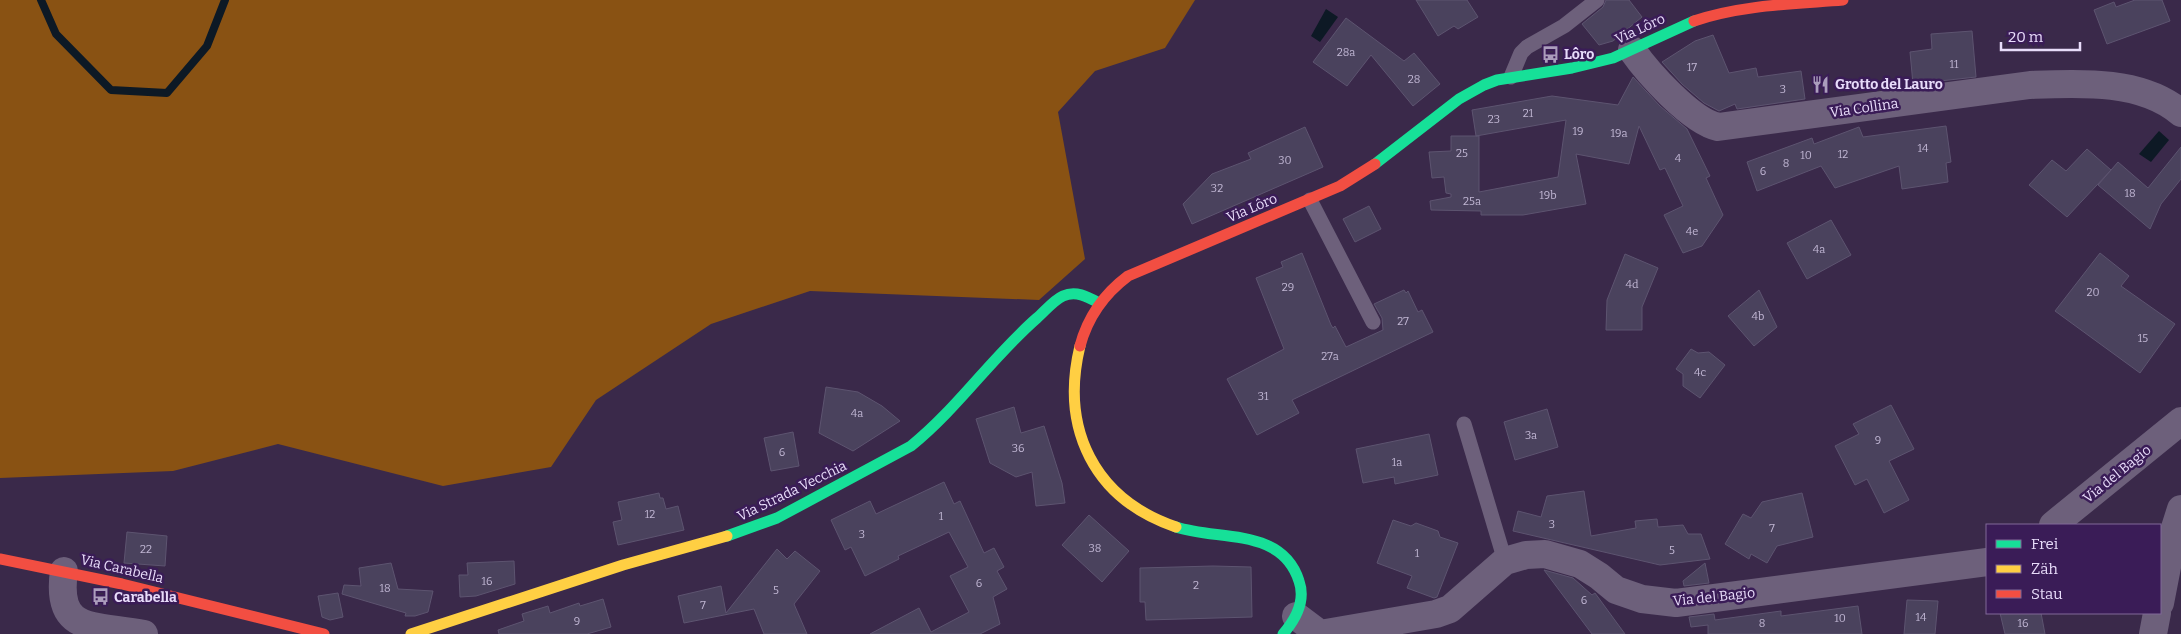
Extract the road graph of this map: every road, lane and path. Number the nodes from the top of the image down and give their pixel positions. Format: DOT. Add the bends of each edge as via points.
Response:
graph roads {
  1 [pos="1597,0"];
  2 [pos="1843,0"];
  3 [pos="1632,50"];
  4 [pos="1511,77"];
  5 [pos="2181,113"];
  6 [pos="1310,200"];
  7 [pos="1099,302"];
  8 [pos="1373,322"];
  9 [pos="2181,421"];
  10 [pos="1464,424"];
  11 [pos="2181,509"];
  12 [pos="2054,524"];
  13 [pos="0,559"];
  14 [pos="1505,561"];
  15 [pos="1986,562"];
  16 [pos="64,571"];
  17 [pos="2161,598"];
  18 [pos="2158,614"];
  19 [pos="1290,625"];
  20 [pos="144,634"];
  21 [pos="324,634"];
  22 [pos="411,634"];
  23 [pos="1320,634"];
  24 [pos="2152,634"];
  1 -- 4 [label="lane" via="1564,26 1527,47 1517,59"];
  2 -- 3 [label="street, Via Lôro" via="1708,16"];
  3 -- 4 [label="street, Via Lôro" via="1593,64"];
  3 -- 5 [label="street, Via Collina" via="1648,72 1702,121 1718,127 2030,85 2059,84 2136,90 2164,101"];
  4 -- 6 [label="street, Via Lôro" via="1471,90 1379,162"];
  6 -- 7 [label="street, Via Lôro" via="1128,276"];
  6 -- 8 [label="lane"];
  7 -- 19 [label="street, Via Lôro" via="1084,331 1074,383 1078,424 1090,461 1111,490 1156,520 1203,533 1249,539 1278,550 1300,578 1302,590 1302,601"];
  7 -- 22 [label="street, Via Strada Vecchia" via="1080,293 1062,296 1015,337 963,396 911,446 777,518 744,532 623,565"];
  9 -- 12 [label="street, Via del Bagio"];
  10 -- 14 [label="lane"];
  11 -- 17 [label="street"];
  13 -- 16 [label="street, Via Carabella"];
  14 -- 15 [label="street, Via del Bagio" via="1545,554 1580,564 1616,590 1642,599 1676,603"];
  14 -- 23 [label="street, Via del Bagio" via="1450,609"];
  16 -- 20 [label="street" via="63,603 73,623 92,632"];
  16 -- 21 [label="street, Via Carabella"];
  18 -- 24 [label="street"];
  19 -- 23 [label="street, Via del Bagio"];
}
